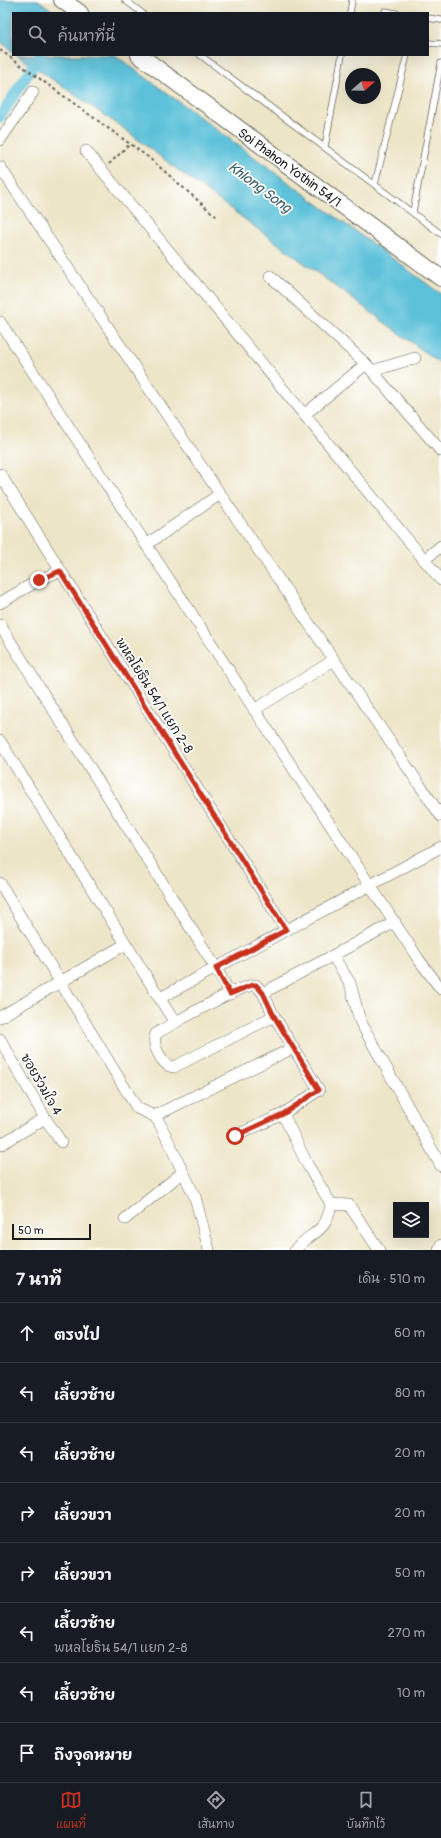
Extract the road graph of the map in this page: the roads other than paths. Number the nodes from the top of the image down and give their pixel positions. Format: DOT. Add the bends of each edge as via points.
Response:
graph roads {
  1 [pos="62,0"];
  2 [pos="124,0"];
  3 [pos="352,0"];
  4 [pos="385,11"];
  5 [pos="79,12"];
  6 [pos="141,12"];
  7 [pos="350,12"];
  8 [pos="390,12"];
  9 [pos="429,18"];
  10 [pos="441,20"];
  11 [pos="429,43"];
  12 [pos="441,44"];
  13 [pos="140,56"];
  14 [pos="201,56"];
  15 [pos="342,56"];
  16 [pos="407,56"];
  17 [pos="441,63"];
  18 [pos="33,92"];
  19 [pos="0,140"];
  20 [pos="325,146"];
  21 [pos="86,151"];
  22 [pos="0,167"];
  23 [pos="375,184"];
  24 [pos="413,212"];
  25 [pos="441,234"];
  26 [pos="270,276"];
  27 [pos="441,278"];
  28 [pos="0,322"];
  29 [pos="414,358"];
  30 [pos="369,368"];
  31 [pos="304,415"];
  32 [pos="441,451"];
  33 [pos="0,474"];
  34 [pos="220,494"];
  35 [pos="146,545"];
  36 [pos="441,546"];
  37 [pos="424,560"];
  38 [pos="60,571"];
  39 [pos="441,580"];
  40 [pos="0,603"];
  41 [pos="0,625"];
  42 [pos="334,660"];
  43 [pos="254,710"];
  44 [pos="0,741"];
  45 [pos="441,816"];
  46 [pos="441,847"];
  47 [pos="0,883"];
  48 [pos="370,885"];
  49 [pos="394,922"];
  50 [pos="286,930"];
  51 [pos="126,944"];
  52 [pos="333,956"];
  53 [pos="216,968"];
  54 [pos="61,982"];
  55 [pos="441,989"];
  56 [pos="263,993"];
  57 [pos="230,994"];
  58 [pos="160,998"];
  59 [pos="0,1016"];
  60 [pos="274,1016"];
  61 [pos="175,1023"];
  62 [pos="0,1039"];
  63 [pos="293,1048"];
  64 [pos="283,1114"];
  65 [pos="154,1116"];
  66 [pos="45,1118"];
  67 [pos="235,1136"];
  68 [pos="61,1142"];
  69 [pos="0,1146"];
  70 [pos="441,1166"];
  71 [pos="183,1172"];
  72 [pos="332,1204"];
  73 [pos="125,1219"];
  74 [pos="441,1245"];
  75 [pos="209,1250"];
  76 [pos="296,1250"];
  77 [pos="379,1250"];
  78 [pos="439,1250"];
  1 -- 5 [label="street"];
  2 -- 6 [label="lane"];
  3 -- 7 [label="lane"];
  4 -- 8 [label="lane"];
  9 -- 10 [label="lane"];
  11 -- 12 [label="lane"];
  13 -- 27 [label="street, Soi Phahon Yothin 54/1"];
  14 -- 20 [label="lane"];
  15 -- 20 [label="lane"];
  16 -- 23 [label="lane"];
  17 -- 24 [label="lane"];
  18 -- 19 [label="street"];
  20 -- 23 [label="lane"];
  21 -- 31 [label="street"];
  22 -- 34 [label="street"];
  23 -- 24 [label="lane"];
  24 -- 25 [label="lane"];
  26 -- 30 [label="street"];
  28 -- 35 [label="street"];
  29 -- 30 [label="street"];
  30 -- 31 [label="street"];
  30 -- 32 [label="street"];
  31 -- 37 [label="street"];
  33 -- 38 [label="street, พหลโยธิน 54/1 แยก 2-8"];
  34 -- 35 [label="street"];
  34 -- 42 [label="street"];
  35 -- 43 [label="street"];
  36 -- 37 [label="street"];
  37 -- 39 [label="street"];
  38 -- 40 [label="street"];
  38 -- 50 [label="street, พหลโยธิน 54/1 แยก 2-8"];
  41 -- 53 [label="street"];
  42 -- 43 [label="street"];
  42 -- 45 [label="street"];
  43 -- 48 [label="street"];
  44 -- 51 [label="street"];
  46 -- 48 [label="street"];
  47 -- 54 [label="street"];
  48 -- 49 [label="street"];
  48 -- 50 [label="street"];
  49 -- 52 [label="street"];
  49 -- 55 [label="street"];
  50 -- 53 [label="street"];
  51 -- 54 [label="street"];
  51 -- 58 [label="street"];
  52 -- 56 [label="street"];
  52 -- 70 [label="street" via="350,983 360,1021"];
  53 -- 57 [label="street"];
  53 -- 58 [label="street"];
  54 -- 59 [label="street"];
  54 -- 65 [label="street" via="137,1108"];
  56 -- 57 [label="street" via="256,985 252,985"];
  56 -- 60 [label="street"];
  57 -- 61 [label="street"];
  58 -- 61 [label="street"];
  60 -- 61 [label="street" via="177,1066 170,1067 164,1062 154,1038 156,1034"];
  60 -- 63 [label="street"];
  62 -- 66 [label="street, ซอยร่วมใจ 4"];
  63 -- 64 [label="street" via="319,1090"];
  63 -- 65 [label="street"];
  64 -- 67 [label="street"];
  64 -- 72 [label="street" via="307,1164"];
  65 -- 71 [label="street"];
  66 -- 68 [label="street, ซอยร่วมใจ 4"];
  66 -- 69 [label="street"];
  71 -- 73 [label="street"];
  71 -- 75 [label="street" via="195,1197"];
  72 -- 76 [label="street" via="329,1218 320,1231"];
  72 -- 77 [label="street" via="349,1204"];
  74 -- 78 [label="street"];
}
